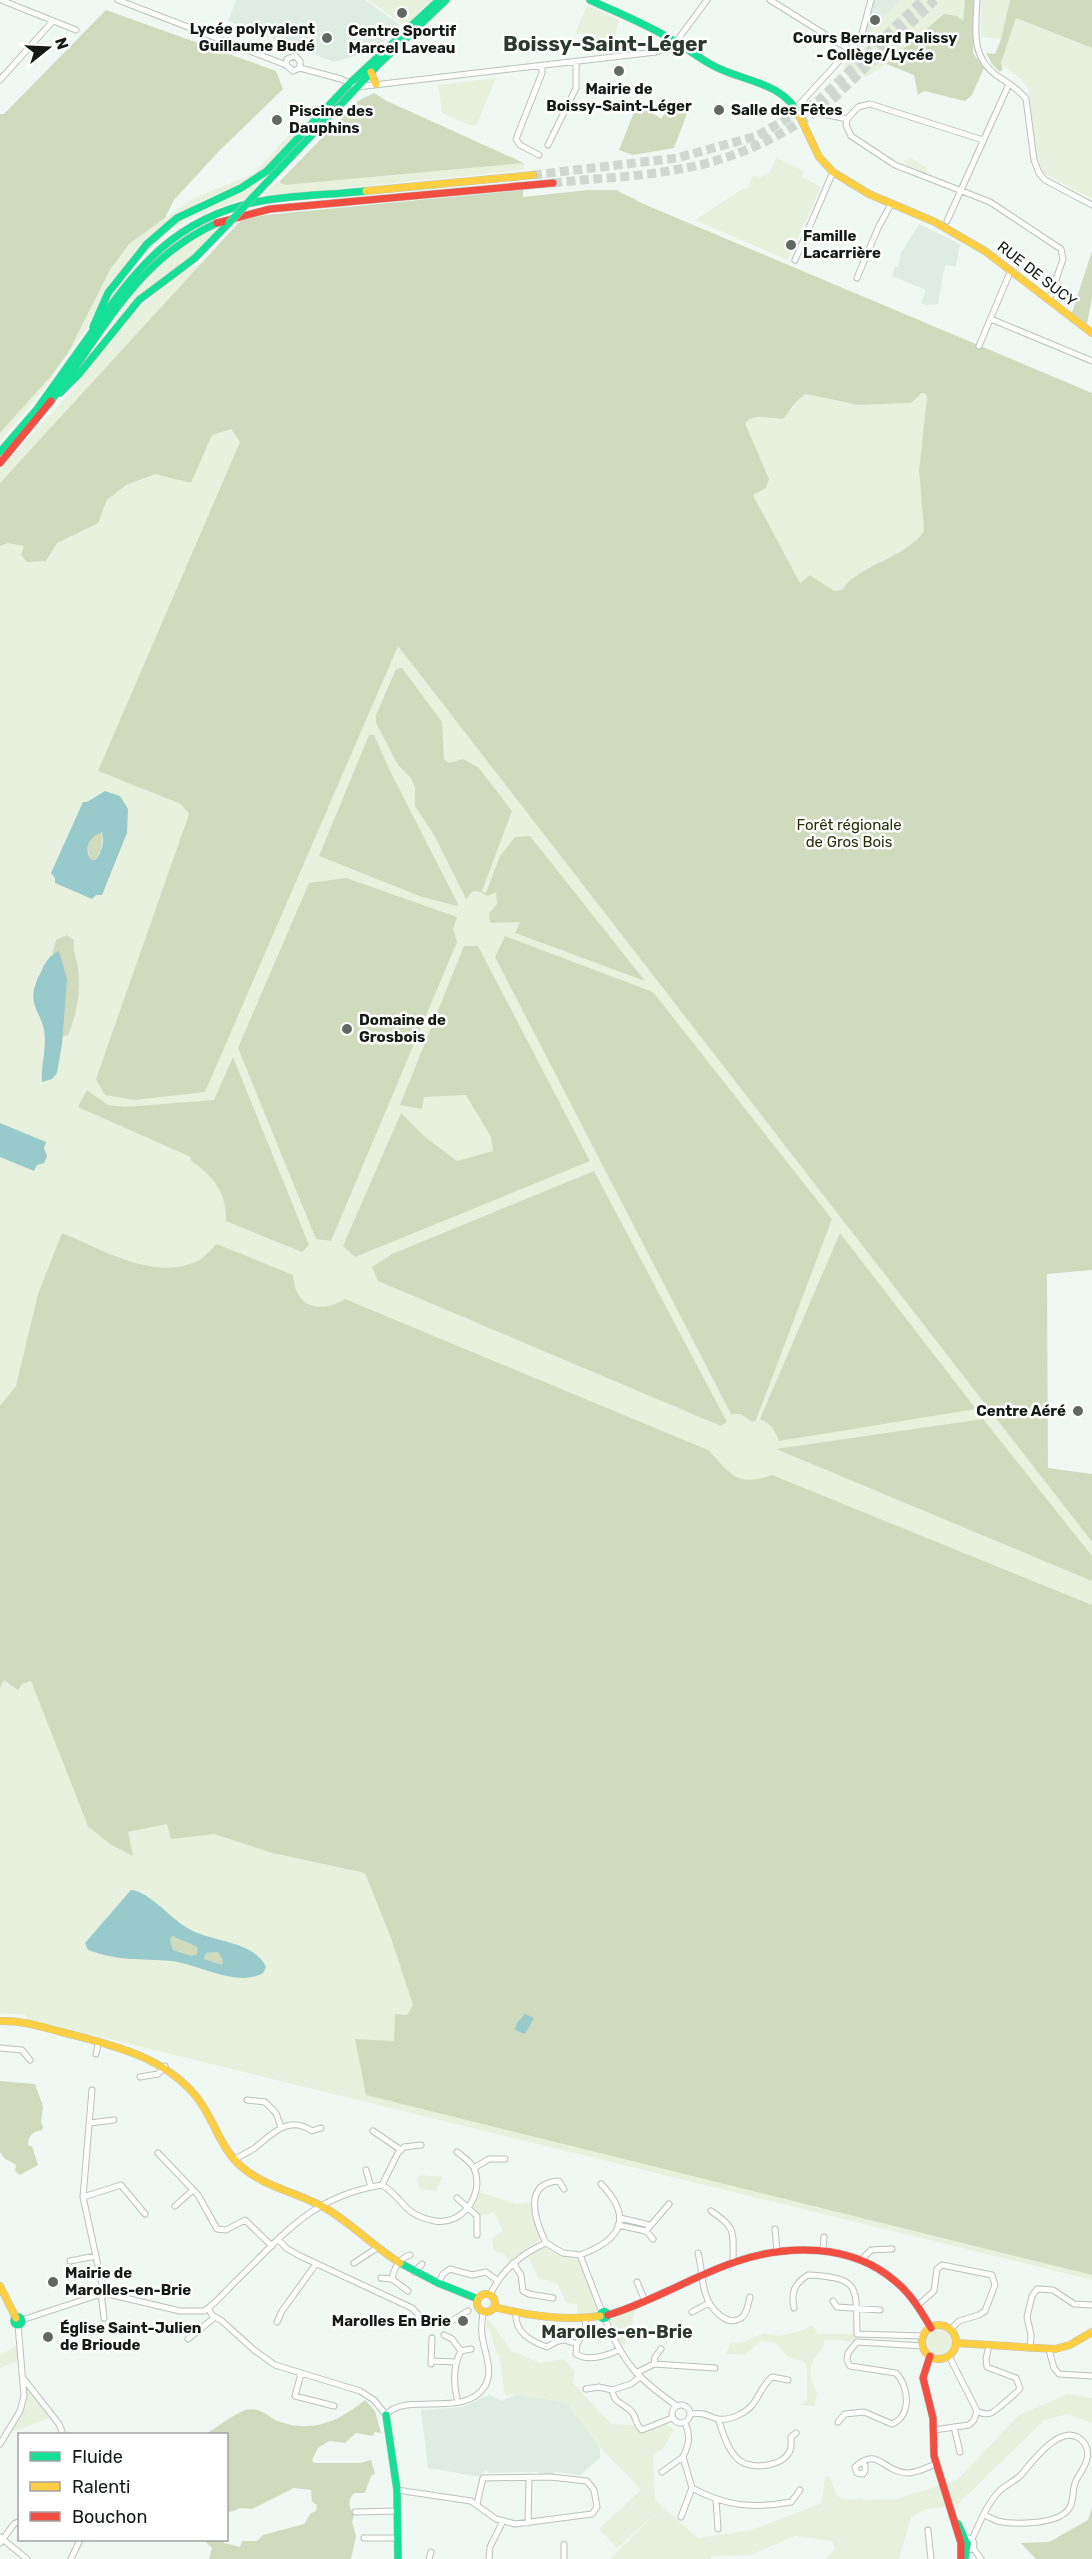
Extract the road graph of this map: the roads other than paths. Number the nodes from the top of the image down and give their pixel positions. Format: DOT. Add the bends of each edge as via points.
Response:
graph roads {
  1 [pos="1,0"];
  2 [pos="118,0"];
  3 [pos="439,0"];
  4 [pos="446,0"];
  5 [pos="590,0"];
  6 [pos="707,0"];
  7 [pos="770,0"];
  8 [pos="871,0"];
  9 [pos="977,0"];
  10 [pos="52,22"];
  11 [pos="76,30"];
  12 [pos="676,42"];
  13 [pos="850,50"];
  14 [pos="576,62"];
  15 [pos="286,65"];
  16 [pos="542,65"];
  17 [pos="300,68"];
  18 [pos="371,72"];
  19 [pos="0,80"];
  20 [pos="376,84"];
  21 [pos="1009,84"];
  22 [pos="354,85"];
  23 [pos="796,108"];
  24 [pos="846,119"];
  25 [pos="983,140"];
  26 [pos="548,145"];
  27 [pos="539,155"];
  28 [pos="833,172"];
  29 [pos="533,175"];
  30 [pos="553,183"];
  31 [pos="961,192"];
  32 [pos="891,204"];
  33 [pos="1092,205"];
  34 [pos="947,221"];
  35 [pos="795,260"];
  36 [pos="1011,270"];
  37 [pos="857,278"];
  38 [pos="1049,300"];
  39 [pos="991,319"];
  40 [pos="92,332"];
  41 [pos="1092,333"];
  42 [pos="979,346"];
  43 [pos="1092,361"];
  44 [pos="51,401"];
  45 [pos="0,452"];
  46 [pos="0,463"];
  47 [pos="0,2021"];
  48 [pos="99,2041"];
  49 [pos="0,2048"];
  50 [pos="96,2054"];
  51 [pos="30,2060"];
  52 [pos="165,2066"];
  53 [pos="140,2077"];
  54 [pos="92,2090"];
  55 [pos="247,2100"];
  56 [pos="114,2120"];
  57 [pos="90,2122"];
  58 [pos="281,2127"];
  59 [pos="321,2128"];
  60 [pos="373,2131"];
  61 [pos="421,2145"];
  62 [pos="400,2150"];
  63 [pos="457,2152"];
  64 [pos="158,2153"];
  65 [pos="505,2159"];
  66 [pos="235,2160"];
  67 [pos="474,2168"];
  68 [pos="366,2170"];
  69 [pos="601,2184"];
  70 [pos="382,2185"];
  71 [pos="371,2187"];
  72 [pos="564,2189"];
  73 [pos="193,2190"];
  74 [pos="83,2197"];
  75 [pos="458,2198"];
  76 [pos="669,2204"];
  77 [pos="175,2206"];
  78 [pos="321,2206"];
  79 [pos="468,2207"];
  80 [pos="711,2211"];
  81 [pos="145,2214"];
  82 [pos="620,2218"];
  83 [pos="618,2225"];
  84 [pos="650,2225"];
  85 [pos="775,2229"];
  86 [pos="646,2231"];
  87 [pos="477,2235"];
  88 [pos="824,2237"];
  89 [pos="278,2239"];
  90 [pos="653,2239"];
  91 [pos="546,2242"];
  92 [pos="272,2246"];
  93 [pos="376,2248"];
  94 [pos="892,2249"];
  95 [pos="823,2250"];
  96 [pos="777,2252"];
  97 [pos="698,2253"];
  98 [pos="410,2255"];
  99 [pos="580,2255"];
  100 [pos="96,2256"];
  101 [pos="862,2259"];
  102 [pos="70,2261"];
  103 [pos="400,2263"];
  104 [pos="513,2263"];
  105 [pos="733,2263"];
  106 [pos="316,2264"];
  107 [pos="354,2264"];
  108 [pos="422,2264"];
  109 [pos="414,2272"];
  110 [pos="702,2277"];
  111 [pos="381,2278"];
  112 [pos="392,2278"];
  113 [pos="497,2280"];
  114 [pos="637,2282"];
  115 [pos="438,2283"];
  116 [pos="0,2286"];
  117 [pos="408,2291"];
  118 [pos="103,2293"];
  119 [pos="490,2295"];
  120 [pos="750,2297"];
  121 [pos="553,2298"];
  122 [pos="478,2299"];
  123 [pos="645,2301"];
  124 [pos="833,2301"];
  125 [pos="710,2302"];
  126 [pos="1092,2305"];
  127 [pos="917,2306"];
  128 [pos="494,2307"];
  129 [pos="208,2308"];
  130 [pos="794,2308"];
  131 [pos="856,2309"];
  132 [pos="880,2310"];
  133 [pos="468,2311"];
  134 [pos="483,2312"];
  135 [pos="516,2312"];
  136 [pos="692,2312"];
  137 [pos="604,2315"];
  138 [pos="215,2317"];
  139 [pos="104,2318"];
  140 [pos="585,2318"];
  141 [pos="19,2321"];
  142 [pos="277,2322"];
  143 [pos="427,2324"];
  144 [pos="444,2325"];
  145 [pos="931,2328"];
  146 [pos="950,2330"];
  147 [pos="1092,2332"];
  148 [pos="857,2333"];
  149 [pos="444,2335"];
  150 [pos="924,2337"];
  151 [pos="432,2338"];
  152 [pos="188,2339"];
  153 [pos="857,2342"];
  154 [pos="956,2343"];
  155 [pos="577,2344"];
  156 [pos="989,2345"];
  157 [pos="923,2346"];
  158 [pos="1030,2348"];
  159 [pos="471,2349"];
  160 [pos="661,2349"];
  161 [pos="619,2350"];
  162 [pos="1049,2350"];
  163 [pos="461,2351"];
  164 [pos="930,2356"];
  165 [pos="949,2356"];
  166 [pos="455,2362"];
  167 [pos="654,2364"];
  168 [pos="715,2368"];
  169 [pos="301,2374"];
  170 [pos="638,2375"];
  171 [pos="1092,2376"];
  172 [pos="23,2378"];
  173 [pos="788,2380"];
  174 [pos="586,2389"];
  175 [pos="612,2390"];
  176 [pos="457,2398"];
  177 [pos="334,2406"];
  178 [pos="677,2406"];
  179 [pos="976,2411"];
  180 [pos="690,2414"];
  181 [pos="386,2415"];
  182 [pos="672,2418"];
  183 [pos="718,2419"];
  184 [pos="838,2422"];
  185 [pos="685,2423"];
  186 [pos="954,2427"];
  187 [pos="934,2430"];
  188 [pos="63,2433"];
  189 [pos="796,2433"];
  190 [pos="0,2444"];
  191 [pos="960,2452"];
  192 [pos="682,2457"];
  193 [pos="862,2463"];
  194 [pos="935,2464"];
  195 [pos="662,2472"];
  196 [pos="529,2477"];
  197 [pos="692,2488"];
  198 [pos="397,2490"];
  199 [pos="800,2490"];
  200 [pos="716,2500"];
  201 [pos="477,2504"];
  202 [pos="398,2511"];
  203 [pos="355,2512"];
  204 [pos="984,2515"];
  205 [pos="681,2517"];
  206 [pos="503,2521"];
  207 [pos="18,2522"];
  208 [pos="528,2523"];
  209 [pos="718,2529"];
  210 [pos="928,2530"];
  211 [pos="364,2538"];
  212 [pos="398,2538"];
  213 [pos="1,2540"];
  214 [pos="966,2540"];
  215 [pos="80,2541"];
  216 [pos="564,2544"];
  217 [pos="970,2549"];
  218 [pos="431,2552"];
  219 [pos="27,2559"];
  220 [pos="71,2559"];
  221 [pos="398,2559"];
  222 [pos="429,2559"];
  223 [pos="489,2559"];
  224 [pos="564,2559"];
  225 [pos="931,2559"];
  226 [pos="963,2559"];
  227 [pos="981,2559"];
  1 -- 10 [label="street"];
  2 -- 15 [label="street"];
  3 -- 22 [label="main road"];
  4 -- 18 [label="main road"];
  5 -- 12 [label="main road, RUE DE SUCY"];
  6 -- 12 [label="street"];
  7 -- 13 [label="street"];
  8 -- 13 [label="street" via="861,37"];
  9 -- 21 [label="street" via="977,51 987,67"];
  10 -- 11 [label="street"];
  10 -- 19 [label="street"];
  12 -- 14 [label="street" via="659,51"];
  12 -- 23 [label="main road, RUE DE SUCY" via="713,66 764,84"];
  13 -- 23 [label="street"];
  14 -- 16 [label="street"];
  14 -- 26 [label="street" via="576,88"];
  15 -- 17 [label="street" via="293,71"];
  15 -- 17 [label="street" via="287,59 295,56"];
  16 -- 20 [label="street"];
  16 -- 27 [label="street" via="516,139"];
  17 -- 22 [label="street"];
  18 -- 20 [label="main road"];
  18 -- 22 [label="main road"];
  20 -- 22 [label="street"];
  21 -- 25 [label="street"];
  21 -- 33 [label="street" via="1026,99 1039,173"];
  22 -- 40 [label="main road" via="259,179 190,210 147,243 114,283"];
  22 -- 44 [label="main road, bridge" via="195,258 139,300 79,374"];
  23 -- 24 [label="street"];
  23 -- 28 [label="main road, RUE DE SUCY" via="819,157"];
  24 -- 25 [label="street" via="858,107 870,104"];
  24 -- 31 [label="street" via="848,131 858,142 895,165"];
  25 -- 31 [label="street"];
  28 -- 32 [label="main road, RUE DE SUCY" via="868,195"];
  28 -- 35 [label="street"];
  29 -- 40 [label="main road" via="257,202 214,214 156,250 132,275"];
  30 -- 44 [label="main road" via="270,209 241,213 214,224 184,238 149,267"];
  31 -- 34 [label="street"];
  31 -- 38 [label="street" via="1006,211 1061,249 1063,259"];
  32 -- 36 [label="main road, RUE DE SUCY" via="928,219"];
  32 -- 37 [label="street"];
  36 -- 38 [label="main road, RUE DE SUCY"];
  36 -- 39 [label="street"];
  38 -- 41 [label="main road, RUE DE SUCY"];
  39 -- 42 [label="street"];
  39 -- 43 [label="street"];
  40 -- 45 [label="main road" via="37,410"];
  44 -- 46 [label="main road"];
  47 -- 48 [label="main road" via="27,2023"];
  48 -- 50 [label="street"];
  48 -- 52 [label="main road"];
  49 -- 51 [label="street" via="22,2050"];
  52 -- 53 [label="street" via="158,2074"];
  52 -- 66 [label="main road" via="203,2105"];
  54 -- 57 [label="street"];
  55 -- 58 [label="street" via="265,2102 276,2113"];
  56 -- 57 [label="street"];
  57 -- 74 [label="street"];
  58 -- 59 [label="street" via="291,2124 312,2131"];
  58 -- 66 [label="street"];
  60 -- 62 [label="street"];
  61 -- 62 [label="street" via="411,2144"];
  62 -- 70 [label="street"];
  63 -- 67 [label="street"];
  64 -- 73 [label="street"];
  65 -- 67 [label="street" via="489,2159"];
  66 -- 78 [label="main road" via="250,2173"];
  67 -- 79 [label="street" via="477,2187"];
  68 -- 71 [label="street"];
  69 -- 82 [label="street" via="617,2202"];
  70 -- 71 [label="street"];
  70 -- 79 [label="street" via="405,2208 438,2222 462,2214"];
  71 -- 78 [label="street"];
  72 -- 91 [label="street" via="559,2181 550,2181 537,2192 534,2212"];
  73 -- 77 [label="street"];
  73 -- 92 [label="street" via="217,2229 226,2230 246,2220"];
  74 -- 81 [label="street" via="121,2185"];
  74 -- 100 [label="street"];
  75 -- 79 [label="street"];
  76 -- 84 [label="street"];
  78 -- 89 [label="street" via="299,2219"];
  78 -- 93 [label="main road"];
  79 -- 87 [label="street" via="477,2216"];
  80 -- 105 [label="street" via="728,2221 732,2230"];
  82 -- 83 [label="street"];
  82 -- 84 [label="street"];
  83 -- 86 [label="street"];
  83 -- 99 [label="street" via="609,2241"];
  84 -- 86 [label="street"];
  85 -- 96 [label="street"];
  86 -- 90 [label="street"];
  88 -- 95 [label="street"];
  89 -- 92 [label="street"];
  89 -- 106 [label="street" via="286,2248"];
  91 -- 99 [label="street" via="563,2253"];
  91 -- 104 [label="street"];
  92 -- 129 [label="street"];
  93 -- 103 [label="main road"];
  93 -- 107 [label="street"];
  94 -- 101 [label="street" via="871,2250"];
  95 -- 96 [label="main road"];
  95 -- 101 [label="main road"];
  96 -- 105 [label="main road"];
  97 -- 110 [label="street"];
  98 -- 103 [label="street"];
  99 -- 137 [label="street"];
  100 -- 102 [label="street"];
  100 -- 118 [label="street"];
  101 -- 127 [label="main road" via="892,2277"];
  103 -- 109 [label="main road"];
  103 -- 112 [label="street"];
  104 -- 113 [label="street"];
  104 -- 121 [label="street" via="521,2275 523,2291"];
  105 -- 110 [label="main road"];
  106 -- 142 [label="street"];
  106 -- 143 [label="street" via="412,2308"];
  108 -- 109 [label="street"];
  109 -- 115 [label="main road"];
  110 -- 123 [label="main road"];
  110 -- 125 [label="street"];
  111 -- 112 [label="street"];
  112 -- 117 [label="street"];
  113 -- 115 [label="street" via="486,2272 472,2275 450,2269"];
  113 -- 119 [label="street"];
  114 -- 123 [label="street"];
  115 -- 122 [label="main road"];
  116 -- 141 [label="main road"];
  118 -- 129 [label="street" via="180,2311"];
  118 -- 139 [label="street"];
  118 -- 141 [label="street"];
  119 -- 122 [label="main road"];
  119 -- 128 [label="main road"];
  120 -- 125 [label="street" via="741,2318 733,2321 724,2319"];
  122 -- 134 [label="main road" via="478,2308"];
  123 -- 137 [label="main road"];
  124 -- 131 [label="street" via="837,2307"];
  125 -- 136 [label="street"];
  126 -- 158 [label="street" via="1074,2304 1053,2290 1037,2289 1027,2317"];
  127 -- 145 [label="main road"];
  127 -- 146 [label="street" via="934,2291 937,2269 942,2265 989,2273 995,2285 986,2311 959,2321"];
  128 -- 134 [label="main road"];
  128 -- 135 [label="main road"];
  129 -- 138 [label="street"];
  130 -- 131 [label="street" via="795,2286 808,2275 852,2284"];
  131 -- 132 [label="street"];
  131 -- 148 [label="street"];
  133 -- 144 [label="street"];
  134 -- 181 [label="street" via="482,2334 489,2369 479,2394 466,2402 407,2407 390,2410"];
  135 -- 140 [label="main road" via="548,2318"];
  135 -- 155 [label="street" via="518,2328 535,2342 548,2347 558,2339 566,2339"];
  137 -- 140 [label="main road"];
  137 -- 161 [label="street"];
  138 -- 152 [label="street"];
  138 -- 169 [label="street" via="263,2357"];
  140 -- 155 [label="street" via="586,2329"];
  141 -- 172 [label="street"];
  145 -- 146 [label="main road"];
  145 -- 150 [label="main road"];
  146 -- 154 [label="main road"];
  147 -- 162 [label="main road" via="1067,2346"];
  148 -- 150 [label="street"];
  148 -- 153 [label="street"];
  149 -- 163 [label="street"];
  150 -- 157 [label="main road"];
  151 -- 166 [label="street" via="431,2362"];
  153 -- 157 [label="street"];
  153 -- 184 [label="street" via="848,2353 850,2366 899,2375 905,2412 892,2424 858,2412 845,2414"];
  154 -- 156 [label="main road"];
  154 -- 165 [label="main road"];
  155 -- 161 [label="street" via="576,2354 584,2358"];
  156 -- 158 [label="main road"];
  156 -- 179 [label="street" via="987,2367 1016,2378 1020,2388 994,2412"];
  157 -- 164 [label="main road"];
  158 -- 162 [label="main road"];
  159 -- 163 [label="street"];
  160 -- 167 [label="street"];
  161 -- 170 [label="street"];
  162 -- 171 [label="street" via="1059,2374"];
  163 -- 166 [label="street"];
  164 -- 165 [label="main road"];
  164 -- 187 [label="main road" via="923,2378"];
  165 -- 179 [label="street"];
  166 -- 176 [label="street"];
  167 -- 168 [label="street"];
  167 -- 170 [label="street"];
  169 -- 177 [label="street" via="295,2396"];
  169 -- 181 [label="street" via="360,2391"];
  170 -- 175 [label="street" via="631,2384"];
  170 -- 178 [label="street"];
  172 -- 188 [label="street"];
  172 -- 190 [label="street" via="20,2412"];
  173 -- 183 [label="street" via="772,2377 746,2413"];
  174 -- 175 [label="street"];
  175 -- 182 [label="street" via="614,2399 632,2412 642,2430"];
  178 -- 180 [label="street" via="686,2406"];
  178 -- 182 [label="street"];
  179 -- 186 [label="street" via="973,2422"];
  180 -- 183 [label="street" via="703,2413"];
  180 -- 185 [label="street"];
  181 -- 198 [label="main road"];
  182 -- 185 [label="street"];
  183 -- 189 [label="street" via="733,2453 741,2462 750,2464 770,2464 785,2457"];
  185 -- 192 [label="street" via="690,2434"];
  186 -- 187 [label="street"];
  186 -- 191 [label="street"];
  187 -- 194 [label="main road"];
  192 -- 195 [label="street"];
  192 -- 197 [label="street"];
  193 -- 194 [label="street" via="876,2458 895,2471 909,2473"];
  194 -- 214 [label="main road"];
  196 -- 201 [label="street" via="483,2478"];
  196 -- 208 [label="street"];
  196 -- 208 [label="street" via="587,2481 594,2490 597,2507 592,2514"];
  197 -- 200 [label="street"];
  197 -- 205 [label="street"];
  198 -- 201 [label="street"];
  198 -- 202 [label="main road"];
  199 -- 200 [label="street" via="791,2502 772,2505"];
  200 -- 209 [label="street"];
  201 -- 206 [label="street"];
  202 -- 203 [label="street"];
  202 -- 212 [label="main road"];
  204 -- 204 [label="street" via="998,2492 1018,2478 1053,2441 1071,2436 1086,2445 1088,2460 1074,2485 1070,2507 1062,2516 1046,2521 1008,2522"];
  204 -- 214 [label="street"];
  206 -- 208 [label="street"];
  206 -- 223 [label="street" via="490,2547"];
  207 -- 213 [label="street"];
  210 -- 225 [label="street"];
  211 -- 212 [label="street"];
  212 -- 221 [label="main road"];
  213 -- 219 [label="street"];
  214 -- 217 [label="main road"];
  214 -- 226 [label="main road"];
  215 -- 220 [label="street"];
  216 -- 224 [label="street"];
  217 -- 226 [label="main road"];
  217 -- 227 [label="street"];
  218 -- 222 [label="street"];
}
